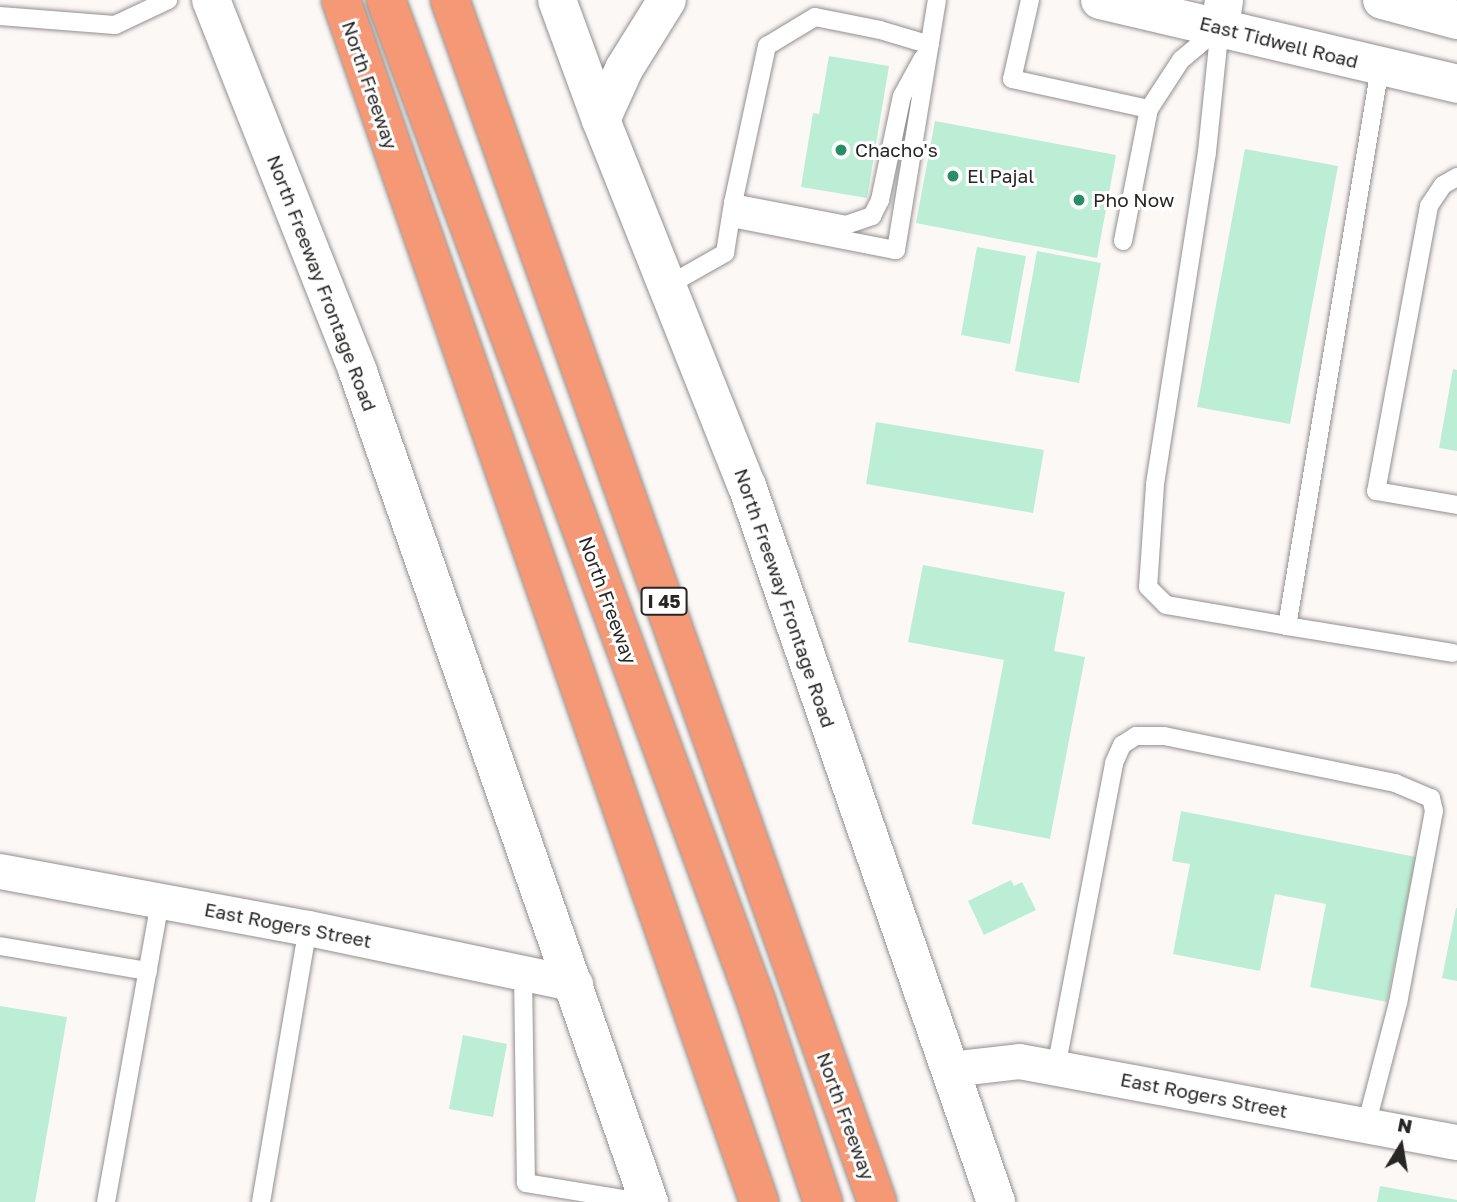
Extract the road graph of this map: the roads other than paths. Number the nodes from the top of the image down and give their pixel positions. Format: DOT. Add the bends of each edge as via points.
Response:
graph roads {
  1 [pos="168,0"];
  2 [pos="211,0"];
  3 [pos="341,0"];
  4 [pos="386,0"];
  5 [pos="450,0"];
  6 [pos="557,0"];
  7 [pos="667,0"];
  8 [pos="937,0"];
  9 [pos="1030,0"];
  10 [pos="1100,0"];
  11 [pos="1382,0"];
  12 [pos="1222,13"];
  13 [pos="0,16"];
  14 [pos="1457,20"];
  15 [pos="930,46"];
  16 [pos="1380,68"];
  17 [pos="1457,84"];
  18 [pos="1149,109"];
  19 [pos="601,120"];
  20 [pos="1457,177"];
  21 [pos="732,211"];
  22 [pos="1123,241"];
  23 [pos="667,286"];
  24 [pos="1457,505"];
  25 [pos="1287,626"];
  26 [pos="1453,653"];
  27 [pos="0,871"];
  28 [pos="160,901"];
  29 [pos="308,928"];
  30 [pos="0,946"];
  31 [pos="148,971"];
  32 [pos="523,973"];
  33 [pos="575,984"];
  34 [pos="1056,1068"];
  35 [pos="950,1069"];
  36 [pos="1366,1126"];
  37 [pos="1457,1142"];
  38 [pos="106,1202"];
  39 [pos="261,1202"];
  40 [pos="642,1202"];
  41 [pos="649,1202"];
  42 [pos="759,1202"];
  43 [pos="823,1202"];
  44 [pos="877,1202"];
  45 [pos="996,1202"];
  1 -- 13 [label="lane" via="115,25"];
  2 -- 33 [label="main road, North Freeway Frontage Road" via="358,372"];
  3 -- 42 [label="highway, North Freeway"];
  4 -- 43 [label="highway, North Freeway" via="756,1001"];
  5 -- 44 [label="highway, North Freeway / I 45"];
  6 -- 19 [label="main road, North Freeway Frontage Road"];
  7 -- 19 [label="main road" via="624,69"];
  8 -- 15 [label="lane"];
  9 -- 18 [label="lane" via="1012,79"];
  10 -- 12 [label="main road, East Tidwell Road"];
  11 -- 14 [label="main road"];
  12 -- 16 [label="main road, East Tidwell Road"];
  12 -- 18 [label="lane" via="1181,60"];
  12 -- 25 [label="lane" via="1206,152 1155,485 1148,587 1166,605"];
  15 -- 21 [label="lane" via="902,96 880,200 872,216 846,225"];
  15 -- 21 [label="lane" via="815,17 767,46"];
  15 -- 21 [label="lane" via="896,250"];
  16 -- 17 [label="main road, East Tidwell Road"];
  16 -- 25 [label="lane"];
  18 -- 22 [label="lane"];
  19 -- 23 [label="main road, North Freeway Frontage Road"];
  20 -- 24 [label="lane" via="1443,186 1429,206 1376,491"];
  21 -- 23 [label="lane" via="725,253"];
  23 -- 35 [label="main road, North Freeway Frontage Road" via="747,486"];
  25 -- 26 [label="lane"];
  27 -- 28 [label="street, East Rogers Street"];
  28 -- 29 [label="street, East Rogers Street"];
  28 -- 31 [label="lane"];
  29 -- 32 [label="street, East Rogers Street"];
  29 -- 39 [label="lane"];
  30 -- 31 [label="lane"];
  31 -- 38 [label="lane"];
  32 -- 33 [label="street, East Rogers Street"];
  32 -- 40 [label="lane" via="526,1183"];
  33 -- 41 [label="main road, North Freeway Frontage Road"];
  34 -- 35 [label="street, East Rogers Street" via="1019,1061"];
  34 -- 36 [label="street, East Rogers Street"];
  34 -- 36 [label="lane" via="1108,784 1122,745 1136,736 1164,736 1395,783 1431,798 1434,811 1398,1003"];
  35 -- 45 [label="main road, North Freeway Frontage Road"];
  36 -- 37 [label="street, East Rogers Street"];
}
